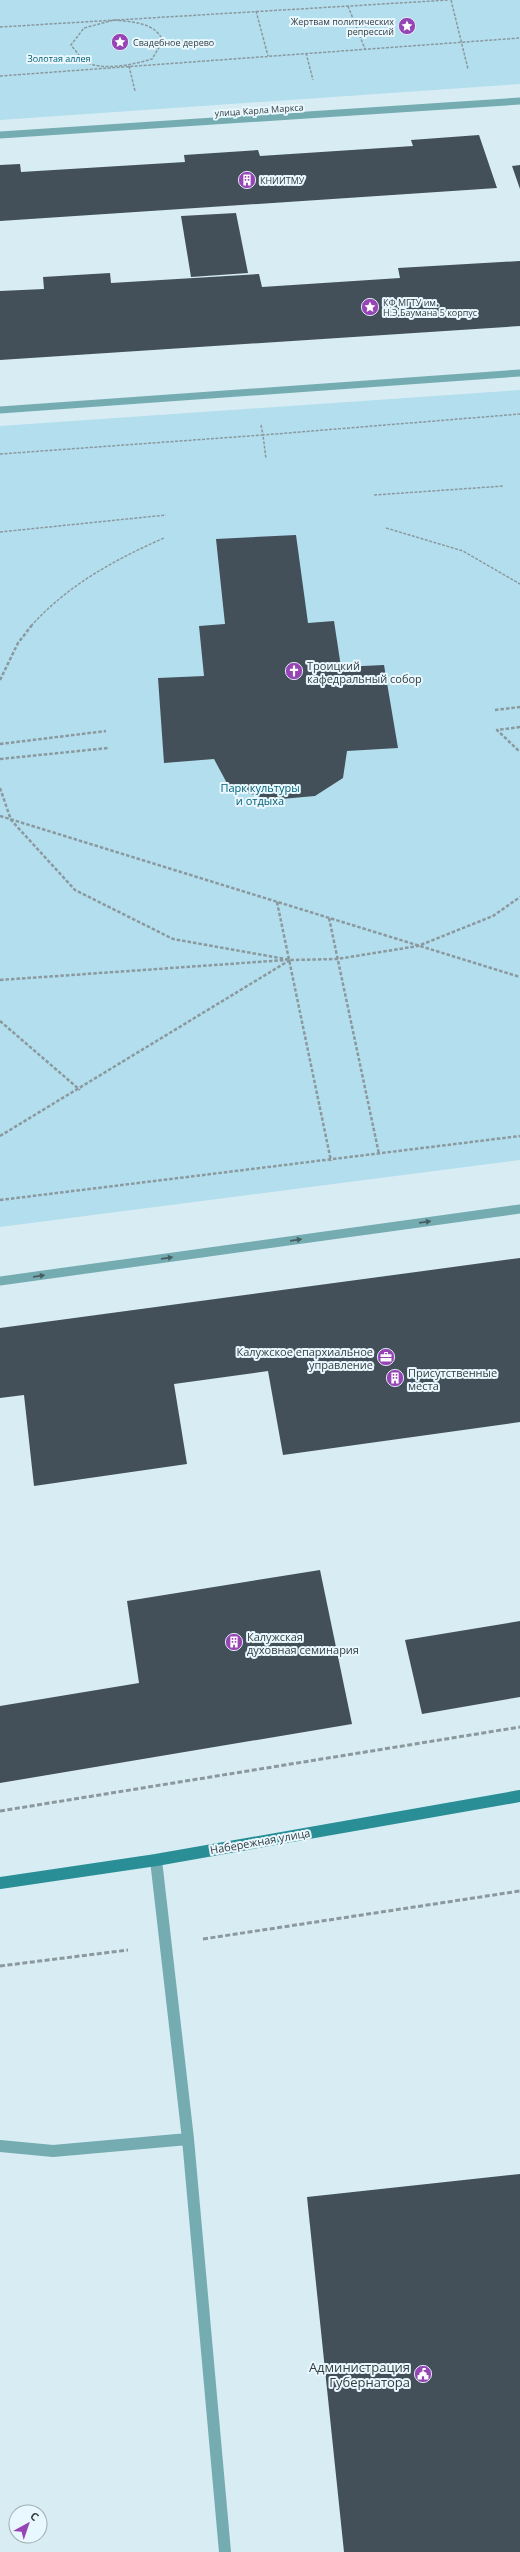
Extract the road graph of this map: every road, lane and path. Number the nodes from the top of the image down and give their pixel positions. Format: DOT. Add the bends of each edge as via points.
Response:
graph roads {
  1 [pos="450,0"];
  2 [pos="348,6"];
  3 [pos="256,11"];
  4 [pos="114,20"];
  5 [pos="0,27"];
  6 [pos="520,38"];
  7 [pos="462,42"];
  8 [pos="365,49"];
  9 [pos="268,56"];
  10 [pos="130,66"];
  11 [pos="0,76"];
  12 [pos="520,101"];
  13 [pos="476,105"];
  14 [pos="0,135"];
  15 [pos="520,373"];
  16 [pos="253,392"];
  17 [pos="0,410"];
  18 [pos="520,414"];
  19 [pos="263,435"];
  20 [pos="0,454"];
  21 [pos="266,459"];
  22 [pos="504,486"];
  23 [pos="374,495"];
  24 [pos="166,515"];
  25 [pos="386,528"];
  26 [pos="0,532"];
  27 [pos="164,538"];
  28 [pos="520,584"];
  29 [pos="0,680"];
  30 [pos="520,707"];
  31 [pos="495,710"];
  32 [pos="520,727"];
  33 [pos="106,731"];
  34 [pos="0,744"];
  35 [pos="108,748"];
  36 [pos="520,752"];
  37 [pos="0,759"];
  38 [pos="0,788"];
  39 [pos="0,816"];
  40 [pos="12,820"];
  41 [pos="520,897"];
  42 [pos="277,902"];
  43 [pos="329,918"];
  44 [pos="418,946"];
  45 [pos="337,959"];
  46 [pos="291,960"];
  47 [pos="520,977"];
  48 [pos="0,980"];
  49 [pos="0,1021"];
  50 [pos="80,1090"];
  51 [pos="0,1136"];
  52 [pos="520,1136"];
  53 [pos="379,1154"];
  54 [pos="331,1161"];
  55 [pos="0,1200"];
  56 [pos="520,1208"];
  57 [pos="0,1281"];
  58 [pos="520,1727"];
  59 [pos="520,1796"];
  60 [pos="0,1811"];
  61 [pos="156,1860"];
  62 [pos="0,1883"];
  63 [pos="520,1891"];
  64 [pos="166,1945"];
  65 [pos="0,1966"];
  66 [pos="188,2139"];
  67 [pos="0,2146"];
  68 [pos="225,2552"];
  1 -- 2 [label="path"];
  1 -- 7 [label="path"];
  2 -- 3 [label="path"];
  2 -- 8 [label="path"];
  3 -- 4 [label="path"];
  3 -- 9 [label="path"];
  4 -- 5 [label="path"];
  4 -- 10 [label="path" via="148,25 162,38 163,41 152,59"];
  4 -- 10 [label="path" via="84,28 72,45 86,62 107,66"];
  6 -- 7 [label="path"];
  7 -- 8 [label="path"];
  7 -- 13 [label="path"];
  8 -- 9 [label="path"];
  9 -- 10 [label="path"];
  10 -- 11 [label="path"];
  12 -- 13 [label="street, улица Карла Маркса"];
  13 -- 14 [label="street, улица Карла Маркса"];
  15 -- 16 [label="street"];
  16 -- 17 [label="street"];
  16 -- 19 [label="path"];
  18 -- 19 [label="path"];
  19 -- 20 [label="path"];
  19 -- 21 [label="path"];
  22 -- 23 [label="path"];
  24 -- 26 [label="path"];
  25 -- 28 [label="path" via="463,552"];
  27 -- 29 [label="path" via="113,560 65,592 25,633"];
  30 -- 31 [label="path"];
  32 -- 36 [label="path" via="497,730"];
  33 -- 34 [label="path"];
  35 -- 37 [label="path"];
  38 -- 40 [label="path"];
  39 -- 40 [label="path"];
  40 -- 42 [label="path"];
  40 -- 46 [label="path" via="75,890 166,936"];
  41 -- 44 [label="path" via="493,916"];
  42 -- 43 [label="path"];
  42 -- 46 [label="path"];
  43 -- 44 [label="path"];
  43 -- 45 [label="path"];
  44 -- 45 [label="path"];
  44 -- 47 [label="path"];
  45 -- 46 [label="path"];
  45 -- 53 [label="path"];
  46 -- 48 [label="path"];
  46 -- 50 [label="path"];
  46 -- 54 [label="path"];
  49 -- 50 [label="path"];
  50 -- 51 [label="path"];
  52 -- 53 [label="path"];
  53 -- 54 [label="path"];
  54 -- 55 [label="path"];
  57 -- 56 [label="street, one-way"];
  58 -- 60 [label="path"];
  59 -- 61 [label="main road, Набережная улица"];
  61 -- 62 [label="main road, Набережная улица"];
  61 -- 64 [label="street"];
  63 -- 64 [label="path"];
  64 -- 65 [label="path"];
  64 -- 66 [label="street"];
  66 -- 67 [label="street" via="53,2151"];
  66 -- 68 [label="street"];
}
